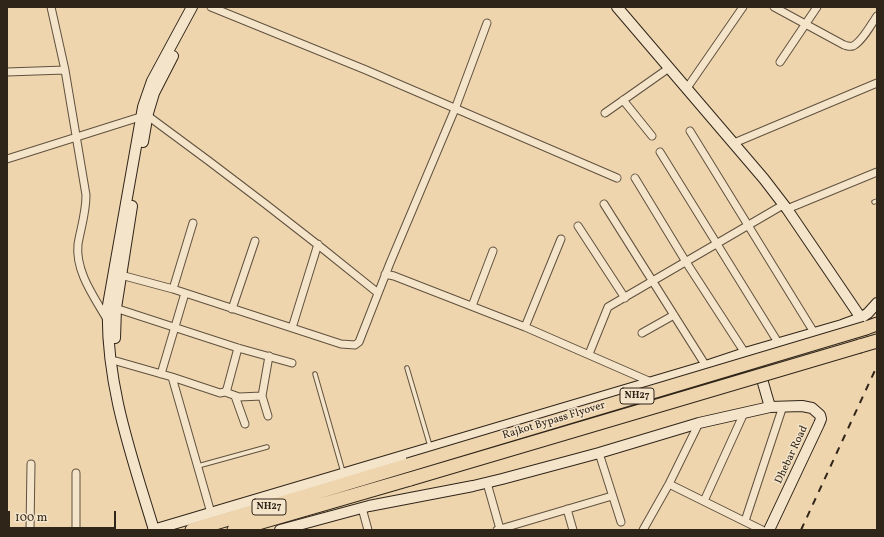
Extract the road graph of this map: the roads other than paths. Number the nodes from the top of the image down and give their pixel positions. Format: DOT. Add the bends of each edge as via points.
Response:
graph roads {
  1 [pos="51,7"];
  2 [pos="192,7"];
  3 [pos="199,7"];
  4 [pos="211,7"];
  5 [pos="617,7"];
  6 [pos="743,7"];
  7 [pos="774,7"];
  8 [pos="818,7"];
  9 [pos="877,16"];
  10 [pos="487,23"];
  11 [pos="806,24"];
  12 [pos="780,62"];
  13 [pos="669,68"];
  14 [pos="65,70"];
  15 [pos="7,72"];
  16 [pos="877,83"];
  17 [pos="687,88"];
  18 [pos="623,100"];
  19 [pos="455,108"];
  20 [pos="605,113"];
  21 [pos="144,117"];
  22 [pos="690,132"];
  23 [pos="652,136"];
  24 [pos="77,138"];
  25 [pos="734,143"];
  26 [pos="660,152"];
  27 [pos="7,159"];
  28 [pos="877,172"];
  29 [pos="617,178"];
  30 [pos="635,178"];
  31 [pos="604,204"];
  32 [pos="785,207"];
  33 [pos="193,223"];
  34 [pos="578,226"];
  35 [pos="749,226"];
  36 [pos="561,239"];
  37 [pos="255,241"];
  38 [pos="318,244"];
  39 [pos="718,244"];
  40 [pos="494,250"];
  41 [pos="686,262"];
  42 [pos="117,274"];
  43 [pos="385,274"];
  44 [pos="653,281"];
  45 [pos="173,290"];
  46 [pos="185,293"];
  47 [pos="378,294"];
  48 [pos="625,298"];
  49 [pos="877,303"];
  50 [pos="472,306"];
  51 [pos="112,307"];
  52 [pos="232,308"];
  53 [pos="674,315"];
  54 [pos="861,318"];
  55 [pos="107,321"];
  56 [pos="877,324"];
  57 [pos="175,327"];
  58 [pos="526,327"];
  59 [pos="292,328"];
  60 [pos="114,331"];
  61 [pos="642,333"];
  62 [pos="815,334"];
  63 [pos="877,340"];
  64 [pos="779,344"];
  65 [pos="238,348"];
  66 [pos="748,352"];
  67 [pos="589,354"];
  68 [pos="268,356"];
  69 [pos="116,361"];
  70 [pos="292,363"];
  71 [pos="706,366"];
  72 [pos="407,368"];
  73 [pos="161,374"];
  74 [pos="315,374"];
  75 [pos="172,378"];
  76 [pos="651,382"];
  77 [pos="225,392"];
  78 [pos="235,396"];
  79 [pos="262,396"];
  80 [pos="783,406"];
  81 [pos="770,407"];
  82 [pos="744,413"];
  83 [pos="268,416"];
  84 [pos="698,423"];
  85 [pos="245,424"];
  86 [pos="267,447"];
  87 [pos="430,448"];
  88 [pos="599,453"];
  89 [pos="31,464"];
  90 [pos="198,466"];
  91 [pos="76,473"];
  92 [pos="345,478"];
  93 [pos="487,483"];
  94 [pos="669,484"];
  95 [pos="300,486"];
  96 [pos="321,491"];
  97 [pos="357,494"];
  98 [pos="612,496"];
  99 [pos="704,501"];
  100 [pos="362,508"];
  101 [pos="567,509"];
  102 [pos="211,513"];
  103 [pos="745,521"];
  104 [pos="621,522"];
  105 [pos="156,529"];
  106 [pos="30,530"];
  107 [pos="76,530"];
  108 [pos="192,530"];
  109 [pos="234,530"];
  110 [pos="280,530"];
  111 [pos="368,530"];
  112 [pos="498,530"];
  113 [pos="573,530"];
  114 [pos="643,530"];
  115 [pos="762,530"];
  116 [pos="770,530"];
  1 -- 14 [label="street"];
  2 -- 21 [label="street" via="152,81 146,97"];
  3 -- 21 [label="street" via="158,84"];
  4 -- 19 [label="street"];
  5 -- 13 [label="street"];
  6 -- 17 [label="street"];
  7 -- 11 [label="street"];
  8 -- 11 [label="street"];
  9 -- 11 [label="street" via="860,40 850,47"];
  10 -- 19 [label="street"];
  11 -- 12 [label="street"];
  13 -- 17 [label="street"];
  13 -- 18 [label="street"];
  14 -- 15 [label="street"];
  14 -- 24 [label="street"];
  16 -- 25 [label="street"];
  17 -- 25 [label="street"];
  18 -- 20 [label="street"];
  18 -- 23 [label="street"];
  19 -- 29 [label="street"];
  19 -- 43 [label="street"];
  21 -- 24 [label="street"];
  21 -- 38 [label="street" via="231,177"];
  21 -- 42 [label="street"];
  22 -- 35 [label="street"];
  24 -- 27 [label="street"];
  24 -- 55 [label="street" via="86,195 78,256 84,277"];
  25 -- 32 [label="street"];
  26 -- 39 [label="street"];
  28 -- 32 [label="street"];
  30 -- 41 [label="street"];
  31 -- 44 [label="street"];
  32 -- 35 [label="street"];
  32 -- 54 [label="street"];
  33 -- 45 [label="street"];
  34 -- 48 [label="street"];
  35 -- 39 [label="street"];
  35 -- 62 [label="street"];
  36 -- 58 [label="street"];
  37 -- 52 [label="street"];
  38 -- 47 [label="street"];
  38 -- 59 [label="street"];
  39 -- 41 [label="street"];
  39 -- 64 [label="street"];
  40 -- 50 [label="street"];
  41 -- 44 [label="street"];
  41 -- 66 [label="street"];
  42 -- 45 [label="street"];
  42 -- 51 [label="street"];
  43 -- 47 [label="street"];
  43 -- 50 [label="street"];
  44 -- 48 [label="street"];
  44 -- 53 [label="street"];
  45 -- 46 [label="street"];
  46 -- 52 [label="street"];
  46 -- 57 [label="street"];
  47 -- 59 [label="street" via="360,342 355,345 345,345"];
  48 -- 67 [label="street" via="606,310"];
  49 -- 54 [label="street"];
  50 -- 58 [label="street"];
  51 -- 55 [label="street"];
  51 -- 57 [label="street"];
  51 -- 60 [label="street"];
  52 -- 59 [label="street"];
  53 -- 61 [label="street"];
  53 -- 71 [label="street"];
  54 -- 62 [label="street"];
  55 -- 60 [label="street"];
  55 -- 105 [label="street" via="116,396"];
  56 -- 92 [label="highway, Rajkot Bypass Flyover / NH27, bridge" via="408,465"];
  57 -- 65 [label="street"];
  57 -- 73 [label="street"];
  58 -- 67 [label="street"];
  60 -- 69 [label="street"];
  62 -- 64 [label="street"];
  63 -- 97 [label="highway, Rajkot Bypass Flyover / NH27, bridge"];
  64 -- 66 [label="street"];
  65 -- 68 [label="street"];
  65 -- 77 [label="street"];
  66 -- 71 [label="street"];
  66 -- 81 [label="street" via="760,369"];
  67 -- 76 [label="street"];
  68 -- 70 [label="street"];
  68 -- 79 [label="street"];
  69 -- 73 [label="street"];
  69 -- 105 [label="street" via="123,400"];
  71 -- 76 [label="street"];
  72 -- 87 [label="lane"];
  73 -- 75 [label="street"];
  74 -- 92 [label="lane"];
  75 -- 77 [label="street" via="220,393"];
  75 -- 90 [label="street"];
  76 -- 87 [label="street"];
  77 -- 78 [label="street"];
  78 -- 79 [label="street"];
  78 -- 85 [label="street"];
  79 -- 83 [label="street"];
  80 -- 81 [label="street, Dhebar Road"];
  80 -- 103 [label="street"];
  80 -- 116 [label="street, Dhebar Road" via="812,408 820,415 820,419"];
  81 -- 82 [label="street, Dhebar Road"];
  82 -- 84 [label="street, Dhebar Road"];
  82 -- 99 [label="street"];
  84 -- 88 [label="street, Dhebar Road"];
  84 -- 94 [label="street"];
  86 -- 90 [label="lane"];
  87 -- 92 [label="street"];
  88 -- 93 [label="street, Dhebar Road"];
  88 -- 98 [label="street"];
  89 -- 106 [label="street"];
  90 -- 102 [label="street"];
  91 -- 107 [label="street"];
  92 -- 95 [label="street"];
  92 -- 96 [label="highway, NH27"];
  93 -- 100 [label="street, Dhebar Road"];
  93 -- 112 [label="street"];
  94 -- 99 [label="street"];
  94 -- 114 [label="street"];
  95 -- 96 [label="highway"];
  95 -- 102 [label="street"];
  96 -- 108 [label="highway, NH27"];
  97 -- 100 [label="street"];
  97 -- 109 [label="highway, NH27"];
  98 -- 101 [label="street"];
  98 -- 104 [label="street"];
  99 -- 103 [label="street"];
  100 -- 110 [label="street, Dhebar Road"];
  100 -- 111 [label="street"];
  101 -- 112 [label="street"];
  101 -- 113 [label="street"];
  102 -- 105 [label="street"];
  103 -- 115 [label="street"];
}
